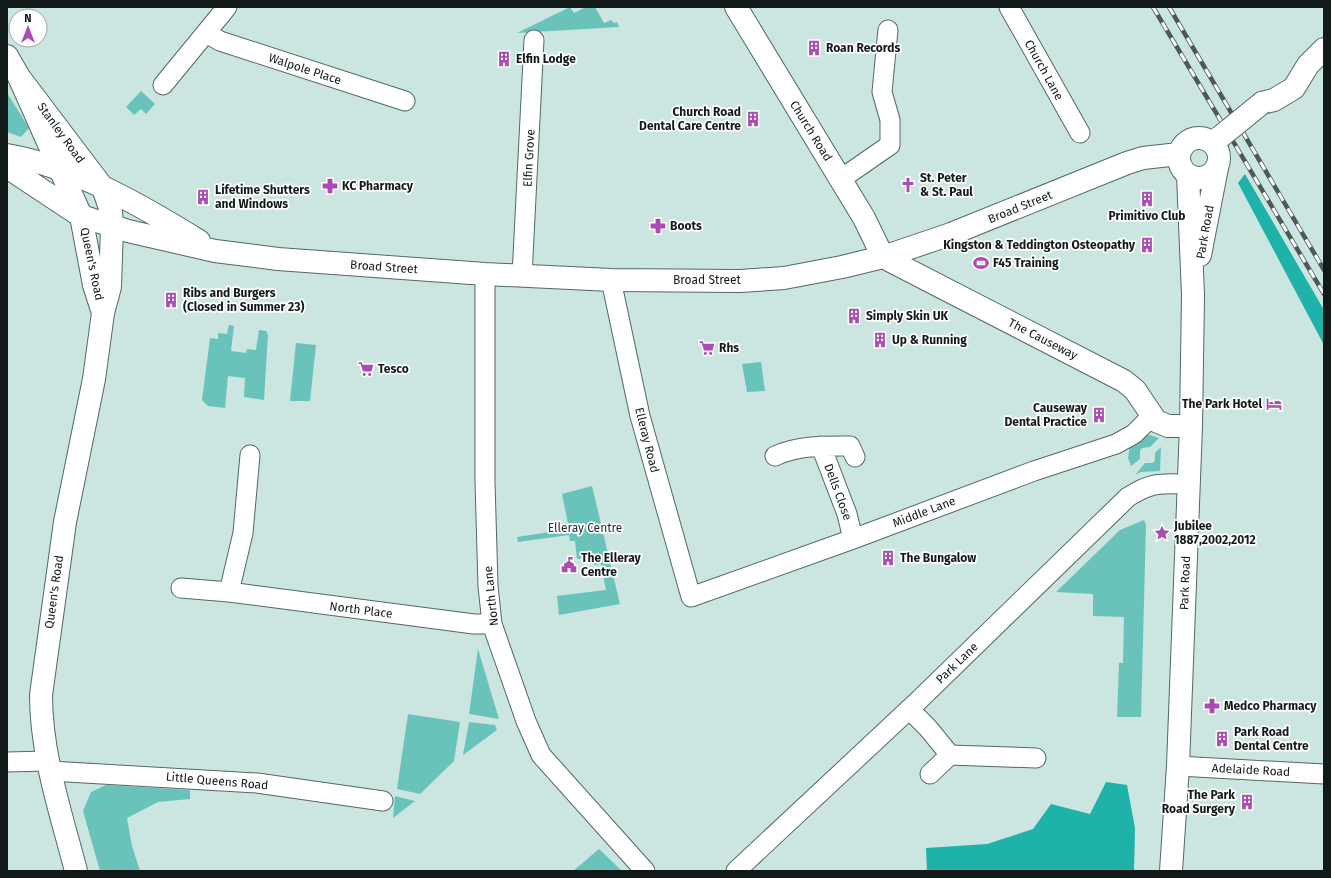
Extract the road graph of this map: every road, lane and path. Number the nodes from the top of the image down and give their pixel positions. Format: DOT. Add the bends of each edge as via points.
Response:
graph roads {
  1 [pos="227,7"];
  2 [pos="736,7"];
  3 [pos="1009,7"];
  4 [pos="888,30"];
  5 [pos="206,33"];
  6 [pos="534,40"];
  7 [pos="1324,49"];
  8 [pos="7,56"];
  9 [pos="18,77"];
  10 [pos="163,85"];
  11 [pos="405,101"];
  12 [pos="1080,133"];
  13 [pos="1217,140"];
  14 [pos="1180,154"];
  15 [pos="7,155"];
  16 [pos="7,167"];
  17 [pos="1217,168"];
  18 [pos="61,170"];
  19 [pos="1188,175"];
  20 [pos="841,179"];
  21 [pos="103,188"];
  22 [pos="81,216"];
  23 [pos="112,226"];
  24 [pos="215,251"];
  25 [pos="883,257"];
  26 [pos="486,274"];
  27 [pos="522,276"];
  28 [pos="611,280"];
  29 [pos="1193,295"];
  30 [pos="103,313"];
  31 [pos="1151,417"];
  32 [pos="1191,426"];
  33 [pos="821,446"];
  34 [pos="250,455"];
  35 [pos="775,456"];
  36 [pos="855,457"];
  37 [pos="1189,484"];
  38 [pos="853,539"];
  39 [pos="181,588"];
  40 [pos="229,592"];
  41 [pos="691,597"];
  42 [pos="492,624"];
  43 [pos="909,709"];
  44 [pos="950,755"];
  45 [pos="1036,758"];
  46 [pos="7,762"];
  47 [pos="49,766"];
  48 [pos="1178,766"];
  49 [pos="930,774"];
  50 [pos="1324,774"];
  51 [pos="383,801"];
  52 [pos="76,871"];
  53 [pos="645,871"];
  54 [pos="736,871"];
  55 [pos="1172,871"];
  1 -- 5 [label="street"];
  2 -- 20 [label="main road, Church Road"];
  3 -- 12 [label="street, Church Lane"];
  4 -- 20 [label="street" via="882,92 890,120 890,145"];
  5 -- 10 [label="street"];
  5 -- 11 [label="street, Walpole Place" via="220,41"];
  6 -- 27 [label="street, Elfin Grove"];
  7 -- 13 [label="main road, bridge" via="1308,65 1291,71 1272,84 1262,102"];
  8 -- 9 [label="main road, Stanley Road"];
  9 -- 18 [label="main road, Stanley Road"];
  9 -- 21 [label="main road, Stanley Road"];
  13 -- 14 [label="main road" via="1192,139 1182,147"];
  13 -- 17 [label="main road" via="1220,156"];
  14 -- 19 [label="main road" via="1181,167"];
  14 -- 25 [label="main road, Broad Street" via="1143,158 1127,163 951,234"];
  15 -- 18 [label="main road, Broad Street"];
  16 -- 22 [label="main road, Broad Street"];
  17 -- 19 [label="main road" via="1206,177"];
  17 -- 29 [label="main road, Park Road"];
  18 -- 21 [label="main road, Broad Street"];
  18 -- 22 [label="main road, Stanley Road"];
  19 -- 29 [label="main road, Park Road"];
  20 -- 25 [label="main road, Church Road"];
  21 -- 23 [label="main road, Queen's Road" via="111,211"];
  21 -- 24 [label="main road, Broad Street" via="167,221"];
  22 -- 23 [label="main road, Broad Street"];
  22 -- 30 [label="main road, Queen's Road" via="94,286"];
  23 -- 24 [label="main road, Broad Street"];
  23 -- 30 [label="main road, Queen's Road" via="111,279"];
  24 -- 26 [label="main road, Broad Street" via="278,259"];
  25 -- 28 [label="main road, Broad Street" via="784,278 740,281"];
  25 -- 31 [label="main road, The Causeway" via="1124,380 1134,390"];
  26 -- 27 [label="main road, Broad Street"];
  26 -- 42 [label="street, North Lane" via="486,482 488,586"];
  27 -- 28 [label="main road, Broad Street"];
  28 -- 41 [label="street, Elleray Road" via="640,416"];
  29 -- 32 [label="main road, Park Road"];
  30 -- 47 [label="main road, Queen's Road" via="94,379 65,522 44,658 41,716"];
  31 -- 32 [label="main road" via="1162,424"];
  31 -- 38 [label="street, Middle Lane" via="1134,434 1116,444 1034,470"];
  32 -- 37 [label="main road, Park Road"];
  33 -- 35 [label="street, Dells Close" via="790,449"];
  33 -- 36 [label="street, Dells Close" via="850,446"];
  33 -- 38 [label="street, Dells Close" via="847,514"];
  34 -- 40 [label="street" via="243,533"];
  37 -- 43 [label="street, Park Lane" via="1160,483 1144,487 1128,497"];
  37 -- 48 [label="main road, Park Road"];
  38 -- 41 [label="street, Middle Lane"];
  39 -- 40 [label="street, North Place"];
  40 -- 42 [label="street, North Place" via="466,623"];
  42 -- 53 [label="street, North Lane" via="526,721 541,755"];
  43 -- 44 [label="street"];
  43 -- 54 [label="street, Park Lane"];
  44 -- 45 [label="street"];
  44 -- 49 [label="street"];
  46 -- 47 [label="street, Little Queens Road"];
  47 -- 51 [label="street, Little Queens Road" via="257,783"];
  47 -- 52 [label="main road, Queen's Road"];
  48 -- 50 [label="street, Adelaide Road"];
  48 -- 55 [label="main road, Park Road"];
}
